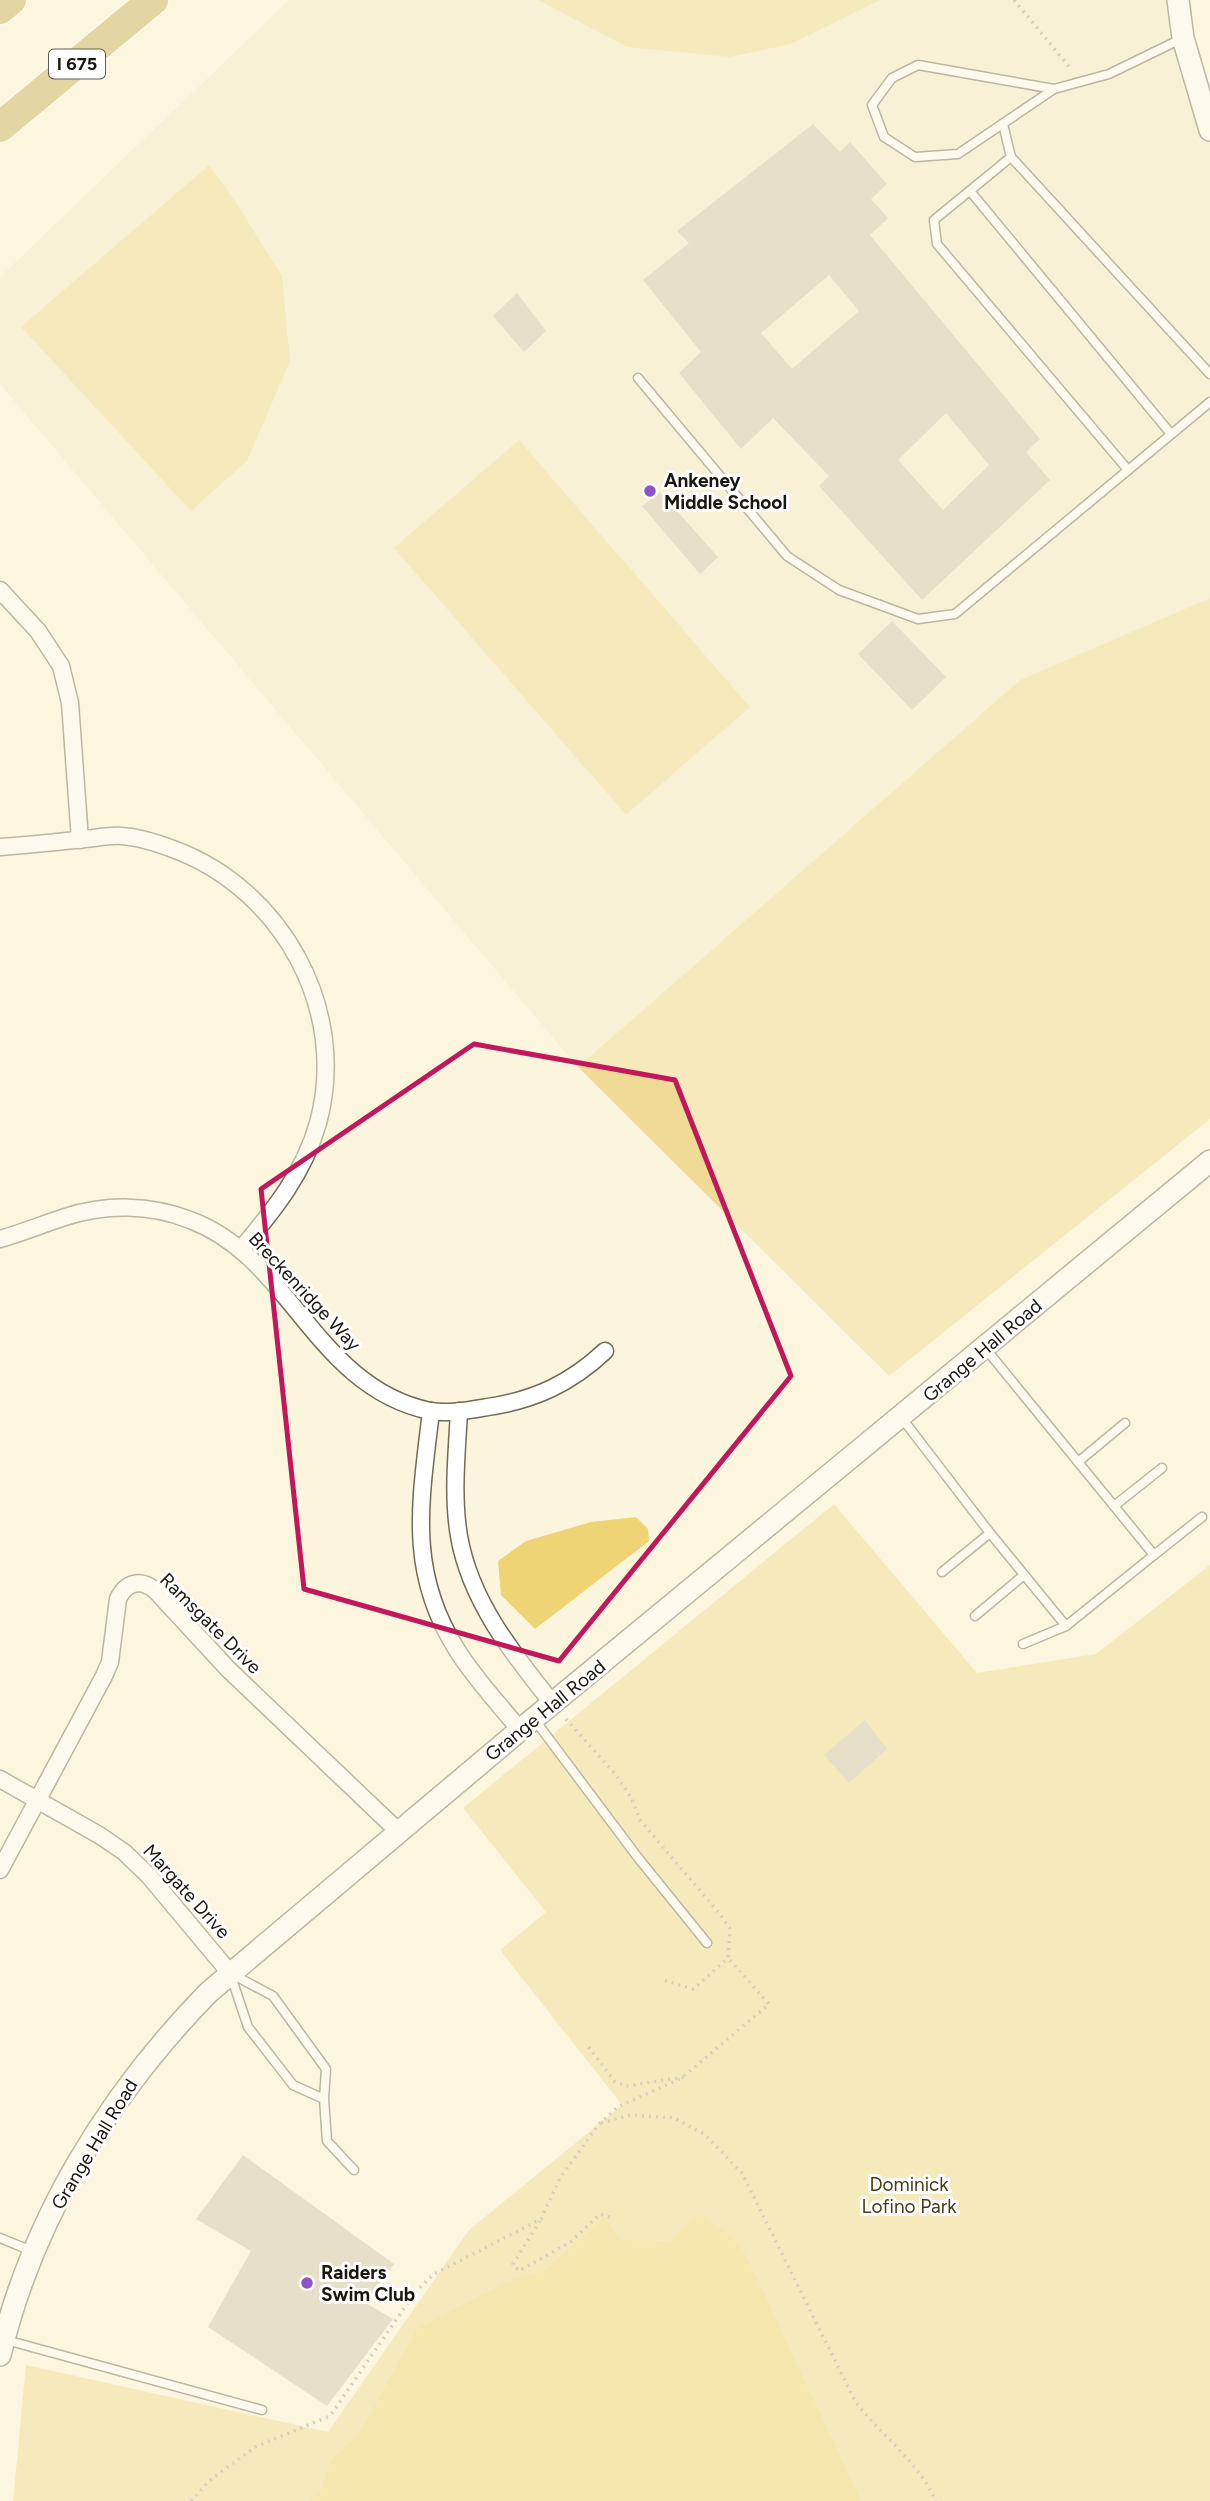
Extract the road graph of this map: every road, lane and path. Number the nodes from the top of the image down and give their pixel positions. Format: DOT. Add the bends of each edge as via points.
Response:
graph roads {
  1 [pos="11,0"];
  2 [pos="153,0"];
  3 [pos="1014,0"];
  4 [pos="1178,0"];
  5 [pos="0,9"];
  6 [pos="1184,38"];
  7 [pos="1081,82"];
  8 [pos="1054,89"];
  9 [pos="1003,124"];
  10 [pos="0,127"];
  11 [pos="1210,130"];
  12 [pos="1011,157"];
  13 [pos="970,191"];
  14 [pos="1210,374"];
  15 [pos="638,378"];
  16 [pos="1210,402"];
  17 [pos="1171,434"];
  18 [pos="1128,470"];
  19 [pos="0,590"];
  20 [pos="80,839"];
  21 [pos="0,847"];
  22 [pos="1210,1161"];
  23 [pos="0,1239"];
  24 [pos="241,1249"];
  25 [pos="985,1348"];
  26 [pos="605,1350"];
  27 [pos="431,1411"];
  28 [pos="459,1411"];
  29 [pos="901,1417"];
  30 [pos="1125,1423"];
  31 [pos="1078,1462"];
  32 [pos="1163,1468"];
  33 [pos="1114,1506"];
  34 [pos="1202,1517"];
  35 [pos="990,1533"];
  36 [pos="1154,1555"];
  37 [pos="942,1572"];
  38 [pos="1024,1575"];
  39 [pos="975,1616"];
  40 [pos="1066,1626"];
  41 [pos="1023,1644"];
  42 [pos="553,1704"];
  43 [pos="527,1725"];
  44 [pos="0,1779"];
  45 [pos="37,1801"];
  46 [pos="399,1832"];
  47 [pos="0,1870"];
  48 [pos="707,1943"];
  49 [pos="728,1958"];
  50 [pos="230,1973"];
  51 [pos="663,1980"];
  52 [pos="587,2045"];
  53 [pos="684,2077"];
  54 [pos="324,2099"];
  55 [pos="598,2124"];
  56 [pos="354,2170"];
  57 [pos="612,2218"];
  58 [pos="541,2219"];
  59 [pos="0,2238"];
  60 [pos="34,2252"];
  61 [pos="2,2347"];
  62 [pos="262,2410"];
  63 [pos="191,2501"];
  64 [pos="936,2501"];
  1 -- 5 [label="highway"];
  2 -- 10 [label="highway, I 675"];
  3 -- 7 [label="path"];
  4 -- 6 [label="street"];
  6 -- 7 [label="lane" via="1109,74"];
  6 -- 11 [label="street"];
  7 -- 8 [label="lane"];
  8 -- 9 [label="lane"];
  8 -- 9 [label="lane" via="918,65 892,78 872,105 884,137 915,157 958,154"];
  9 -- 12 [label="lane"];
  12 -- 13 [label="lane"];
  12 -- 14 [label="lane"];
  13 -- 17 [label="lane"];
  13 -- 18 [label="lane" via="934,220 937,244"];
  15 -- 18 [label="lane" via="787,556 839,590 918,619 955,614"];
  16 -- 17 [label="lane"];
  17 -- 18 [label="lane"];
  19 -- 20 [label="street" via="38,631 61,666 71,703"];
  20 -- 21 [label="street"];
  20 -- 24 [label="street" via="121,836 156,843 222,873 275,922 310,985 325,1055 318,1123 291,1186"];
  22 -- 25 [label="street, Grange Hall Road"];
  23 -- 24 [label="street, Breckenridge Way" via="81,1212 132,1207 191,1220"];
  24 -- 27 [label="street, Breckenridge Way" via="353,1373"];
  25 -- 29 [label="street, Grange Hall Road"];
  25 -- 31 [label="lane"];
  26 -- 28 [label="street, Breckenridge Way" via="573,1378 535,1397"];
  27 -- 28 [label="street, Breckenridge Way"];
  27 -- 43 [label="street" via="419,1522 429,1590 440,1622 457,1650"];
  28 -- 42 [label="street" via="458,1524 470,1579 518,1660"];
  29 -- 35 [label="lane"];
  29 -- 42 [label="street, Grange Hall Road"];
  30 -- 31 [label="lane"];
  31 -- 33 [label="lane"];
  32 -- 33 [label="lane"];
  33 -- 36 [label="lane"];
  34 -- 36 [label="lane"];
  35 -- 37 [label="lane"];
  35 -- 38 [label="lane"];
  36 -- 40 [label="lane"];
  38 -- 39 [label="lane"];
  38 -- 40 [label="lane"];
  40 -- 41 [label="lane"];
  42 -- 43 [label="street, Grange Hall Road"];
  42 -- 49 [label="path" via="617,1776 640,1820 720,1914 730,1929"];
  43 -- 46 [label="street, Grange Hall Road"];
  43 -- 48 [label="lane"];
  44 -- 45 [label="street, Margate Drive"];
  45 -- 46 [label="street, Ramsgate Drive" via="110,1662 122,1590 139,1583 156,1591 228,1669"];
  45 -- 47 [label="street, Ramsgate Drive"];
  45 -- 50 [label="street, Margate Drive" via="124,1852"];
  46 -- 50 [label="street, Grange Hall Road"];
  49 -- 51 [label="path" via="693,1989"];
  49 -- 53 [label="path" via="769,2004"];
  50 -- 54 [label="lane" via="248,2028 293,2085"];
  50 -- 54 [label="lane" via="273,1996 327,2069"];
  50 -- 60 [label="street, Grange Hall Road" via="177,2025 127,2086 66,2183"];
  52 -- 53 [label="path" via="615,2082 627,2086"];
  53 -- 55 [label="path" via="618,2107"];
  54 -- 56 [label="lane" via="327,2141"];
  55 -- 58 [label="path" via="560,2178"];
  55 -- 64 [label="path" via="631,2115 674,2118 704,2134 742,2173 855,2401 927,2481"];
  57 -- 58 [label="path" via="600,2214 572,2241 519,2271 513,2264"];
  58 -- 63 [label="path" via="433,2274 416,2291 330,2416 255,2447 209,2481"];
  59 -- 60 [label="lane"];
  60 -- 61 [label="street, Grange Hall Road"];
  61 -- 62 [label="lane"];
}
